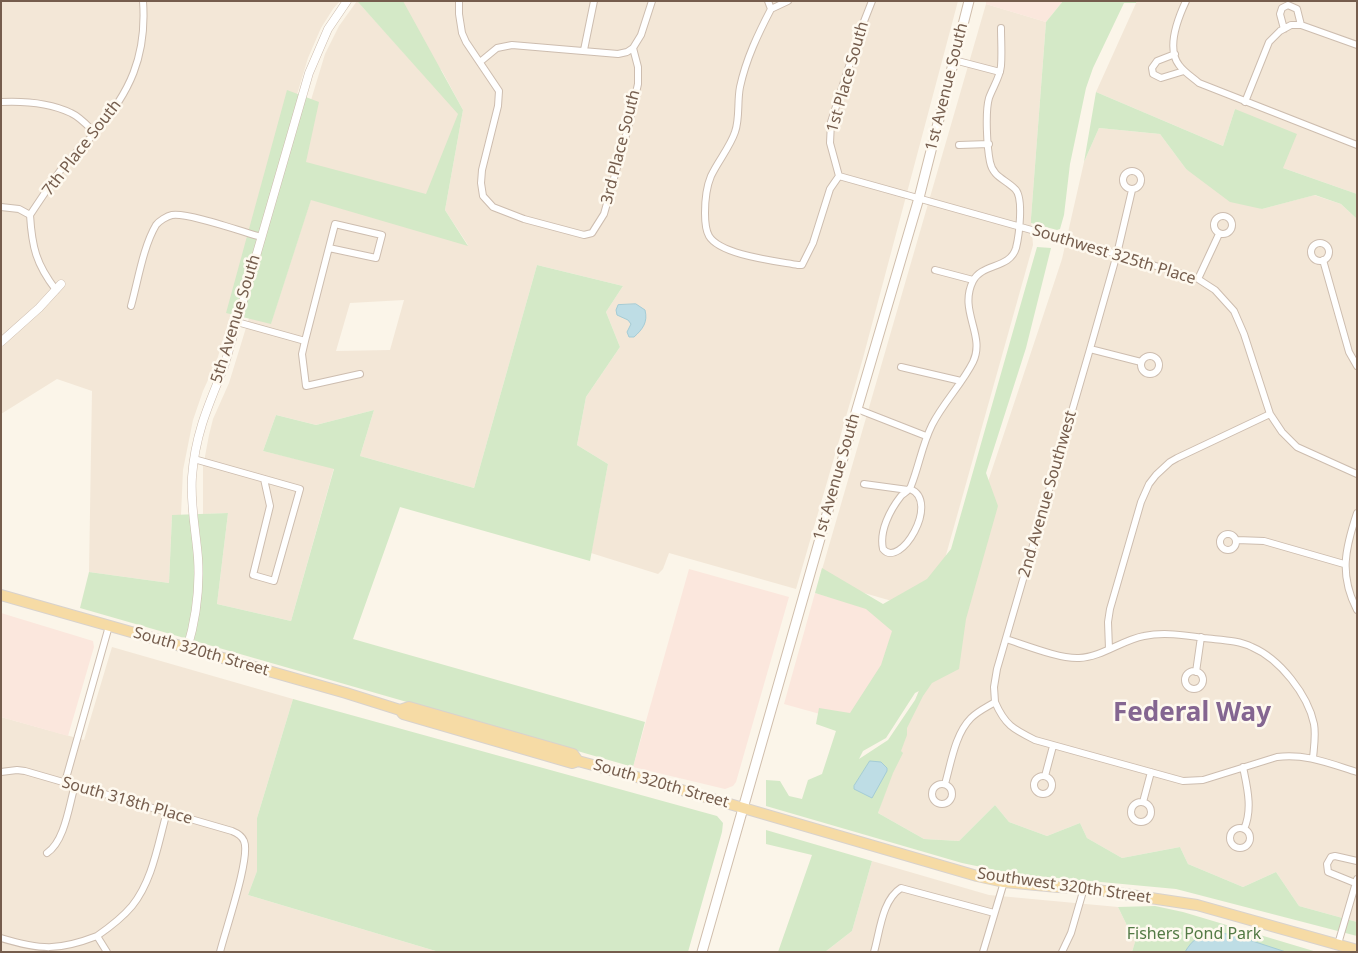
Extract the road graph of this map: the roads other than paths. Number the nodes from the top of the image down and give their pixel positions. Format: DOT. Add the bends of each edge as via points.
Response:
graph roads {
  1 [pos="144,1"];
  2 [pos="347,1"];
  3 [pos="459,1"];
  4 [pos="594,1"];
  5 [pos="652,1"];
  6 [pos="768,1"];
  7 [pos="788,1"];
  8 [pos="872,1"];
  9 [pos="969,1"];
  10 [pos="1186,1"];
  11 [pos="771,9"];
  12 [pos="1301,25"];
  13 [pos="1001,28"];
  14 [pos="1284,29"];
  15 [pos="1357,45"];
  16 [pos="633,48"];
  17 [pos="584,50"];
  18 [pos="1175,52"];
  19 [pos="954,60"];
  20 [pos="480,62"];
  21 [pos="1184,71"];
  22 [pos="1000,72"];
  23 [pos="1,102"];
  24 [pos="1245,102"];
  25 [pos="95,133"];
  26 [pos="989,144"];
  27 [pos="959,145"];
  28 [pos="1357,145"];
  29 [pos="839,176"];
  30 [pos="1132,190"];
  31 [pos="919,198"];
  32 [pos="1,207"];
  33 [pos="30,215"];
  34 [pos="1018,226"];
  35 [pos="1219,234"];
  36 [pos="261,237"];
  37 [pos="329,248"];
  38 [pos="1117,254"];
  39 [pos="1323,260"];
  40 [pos="934,270"];
  41 [pos="1198,278"];
  42 [pos="973,280"];
  43 [pos="58,287"];
  44 [pos="131,306"];
  45 [pos="237,322"];
  46 [pos="305,341"];
  47 [pos="1,342"];
  48 [pos="1090,349"];
  49 [pos="1141,362"];
  50 [pos="1357,366"];
  51 [pos="901,367"];
  52 [pos="360,374"];
  53 [pos="961,381"];
  54 [pos="857,409"];
  55 [pos="1270,414"];
  56 [pos="926,436"];
  57 [pos="194,459"];
  58 [pos="1357,474"];
  59 [pos="264,479"];
  60 [pos="864,484"];
  61 [pos="909,489"];
  62 [pos="1357,513"];
  63 [pos="1237,540"];
  64 [pos="1344,564"];
  65 [pos="1,595"];
  66 [pos="1357,610"];
  67 [pos="109,626"];
  68 [pos="1201,637"];
  69 [pos="1006,639"];
  70 [pos="187,649"];
  71 [pos="1109,649"];
  72 [pos="1196,672"];
  73 [pos="995,702"];
  74 [pos="1053,746"];
  75 [pos="1313,758"];
  76 [pos="1243,767"];
  77 [pos="3,771"];
  78 [pos="1151,772"];
  79 [pos="1357,772"];
  80 [pos="1045,776"];
  81 [pos="65,782"];
  82 [pos="945,784"];
  83 [pos="75,785"];
  84 [pos="1143,802"];
  85 [pos="744,807"];
  86 [pos="167,812"];
  87 [pos="1244,829"];
  88 [pos="47,853"];
  89 [pos="1357,862"];
  90 [pos="1356,881"];
  91 [pos="1004,882"];
  92 [pos="1084,888"];
  93 [pos="994,913"];
  94 [pos="97,936"];
  95 [pos="1,938"];
  96 [pos="1338,944"];
  97 [pos="1357,950"];
  98 [pos="107,952"];
  99 [pos="220,952"];
  100 [pos="702,952"];
  101 [pos="874,952"];
  102 [pos="983,952"];
  103 [pos="1062,952"];
  1 -- 25 [label="street, 7th Place South" via="140,49 130,83"];
  2 -- 36 [label="street, 5th Avenue South" via="328,29 308,73"];
  3 -- 20 [label="street" via="462,32"];
  4 -- 17 [label="street"];
  5 -- 16 [label="street" via="641,35"];
  6 -- 11 [label="street"];
  7 -- 11 [label="street"];
  8 -- 29 [label="street, 1st Place South" via="832,122 830,143"];
  9 -- 19 [label="main road, 1st Avenue South"];
  10 -- 18 [label="street" via="1174,35"];
  11 -- 29 [label="street" via="752,47 740,88 735,134 707,188 705,201 709,236 734,252 802,265 813,243 830,189"];
  12 -- 14 [label="street" via="1290,25"];
  12 -- 14 [label="street" via="1297,9 1288,5 1280,14"];
  12 -- 15 [label="street"];
  13 -- 22 [label="street"];
  14 -- 24 [label="street" via="1269,42"];
  16 -- 17 [label="street" via="618,54"];
  16 -- 20 [label="street, 3rd Place South" via="638,68 636,95 606,209 592,233 580,235 524,219 491,205 483,196 483,164 499,95 498,88"];
  17 -- 20 [label="street" via="512,44 497,48"];
  18 -- 21 [label="street" via="1177,63"];
  18 -- 21 [label="street" via="1155,62 1153,74 1161,78"];
  19 -- 22 [label="street"];
  19 -- 31 [label="main road, 1st Avenue South"];
  21 -- 24 [label="street" via="1199,83"];
  22 -- 26 [label="street" via="988,104"];
  23 -- 25 [label="street" via="60,109 72,113"];
  24 -- 28 [label="street"];
  25 -- 33 [label="street, 7th Place South" via="61,170"];
  26 -- 27 [label="street"];
  26 -- 34 [label="street" via="994,172 1019,195"];
  29 -- 31 [label="street, Southwest 325th Place"];
  30 -- 38 [label="street, 2nd Avenue Southwest"];
  31 -- 34 [label="street, Southwest 325th Place"];
  31 -- 54 [label="main road, 1st Avenue South"];
  32 -- 33 [label="street" via="19,209"];
  33 -- 43 [label="street" via="34,252 39,265"];
  34 -- 38 [label="street, Southwest 325th Place"];
  34 -- 42 [label="street" via="1012,256 980,272"];
  35 -- 41 [label="street"];
  36 -- 44 [label="street" via="190,216 164,218 157,224 144,255"];
  36 -- 45 [label="street, 5th Avenue South"];
  37 -- 37 [label="street" via="335,224 382,235 376,258"];
  37 -- 46 [label="street"];
  38 -- 41 [label="street, Southwest 325th Place"];
  38 -- 48 [label="street, 2nd Avenue Southwest"];
  39 -- 50 [label="street" via="1349,352"];
  40 -- 42 [label="street"];
  41 -- 55 [label="street, Southwest 325th Place" via="1215,290 1234,311"];
  42 -- 53 [label="street" via="968,305 977,352"];
  43 -- 47 [label="street"];
  45 -- 46 [label="street"];
  45 -- 57 [label="street, 5th Avenue South" via="224,367 200,426"];
  46 -- 52 [label="street" via="302,354 306,386"];
  48 -- 49 [label="street"];
  48 -- 69 [label="street, 2nd Avenue Southwest"];
  51 -- 53 [label="street"];
  53 -- 56 [label="street"];
  54 -- 56 [label="street"];
  54 -- 85 [label="main road, 1st Avenue South"];
  55 -- 58 [label="street, Southwest 325th Place" via="1297,447"];
  55 -- 71 [label="street" via="1170,462 1149,484 1111,602"];
  56 -- 61 [label="street"];
  57 -- 59 [label="street"];
  57 -- 70 [label="street, 5th Avenue South" via="192,480 199,585"];
  59 -- 59 [label="street" via="300,489 274,581 253,575 270,506"];
  60 -- 61 [label="street"];
  61 -- 61 [label="street" via="916,492 920,502 919,523 900,549 893,554 887,553 882,546 885,527 895,505"];
  62 -- 64 [label="street"];
  63 -- 64 [label="street" via="1264,541"];
  64 -- 66 [label="street" via="1347,584"];
  65 -- 67 [label="main road, South 320th Street"];
  67 -- 70 [label="main road, South 320th Street"];
  67 -- 81 [label="street"];
  68 -- 71 [label="street" via="1150,635"];
  68 -- 72 [label="street"];
  68 -- 75 [label="street" via="1250,646 1263,652 1285,671 1311,714"];
  69 -- 71 [label="street" via="1078,658"];
  69 -- 73 [label="street, 2nd Avenue Southwest" via="994,687"];
  70 -- 85 [label="main road, South 320th Street" via="400,710 409,707 573,754 578,761"];
  73 -- 74 [label="street" via="1001,717 1015,730"];
  73 -- 82 [label="street" via="967,722 955,748"];
  74 -- 78 [label="street"];
  74 -- 80 [label="street"];
  75 -- 76 [label="street" via="1277,757"];
  75 -- 79 [label="street"];
  76 -- 78 [label="street" via="1192,781"];
  76 -- 87 [label="street" via="1249,805"];
  77 -- 81 [label="street, South 318th Place" via="25,770"];
  78 -- 84 [label="street"];
  81 -- 83 [label="street, South 318th Place"];
  83 -- 86 [label="street, South 318th Place"];
  83 -- 88 [label="street" via="60,838"];
  85 -- 91 [label="main road, Southwest 320th Street"];
  85 -- 100 [label="main road, 1st Avenue South"];
  86 -- 94 [label="street" via="142,890 122,917"];
  86 -- 99 [label="street, South 318th Place" via="236,833 244,841 243,866"];
  89 -- 90 [label="street" via="1335,856 1331,857 1326,869"];
  90 -- 96 [label="street"];
  91 -- 92 [label="main road, Southwest 320th Street"];
  91 -- 93 [label="street"];
  92 -- 96 [label="main road, Southwest 320th Street" via="1197,906"];
  92 -- 103 [label="street"];
  93 -- 101 [label="street" via="901,888 891,896"];
  93 -- 102 [label="street"];
  94 -- 95 [label="street" via="49,948"];
  94 -- 98 [label="street"];
  96 -- 97 [label="main road, Southwest 320th Street"];
}
